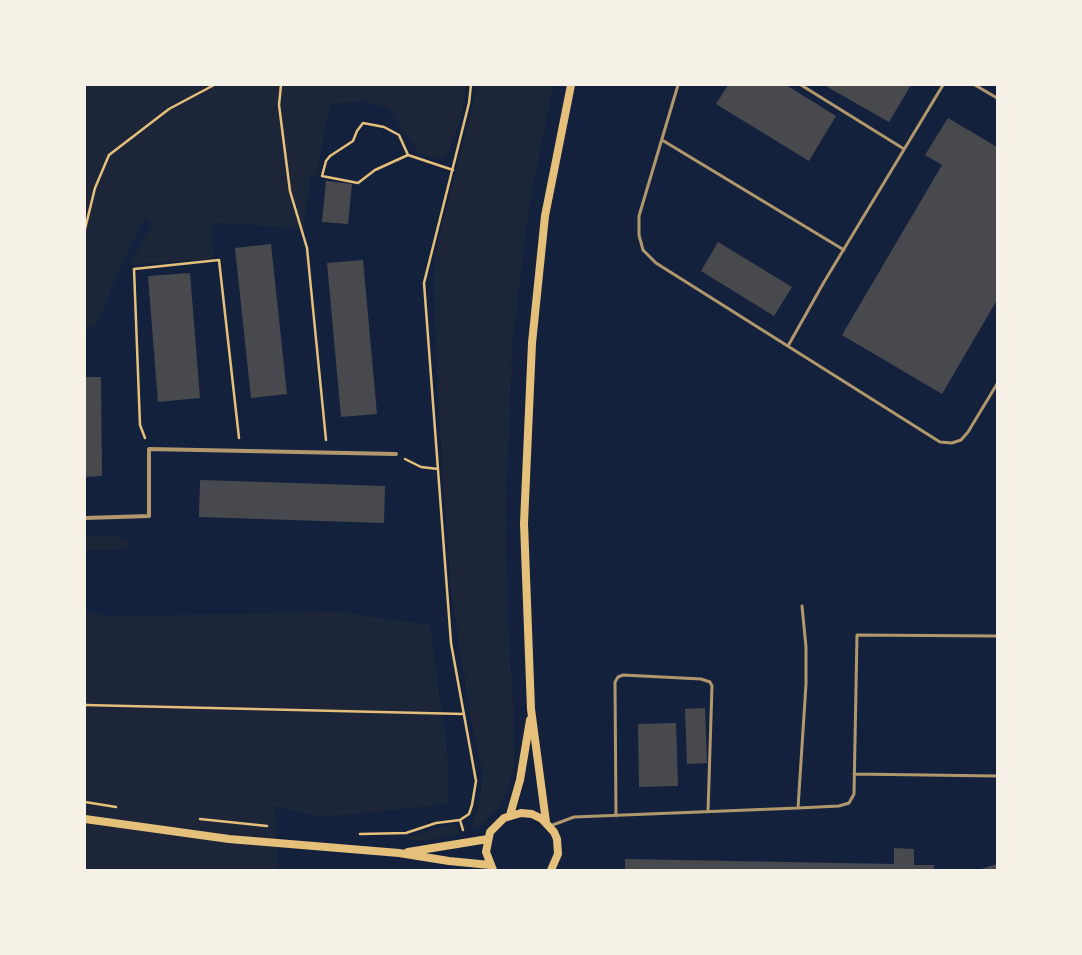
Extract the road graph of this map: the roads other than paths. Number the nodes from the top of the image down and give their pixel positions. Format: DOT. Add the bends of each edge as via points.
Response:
graph roads {
  1 [pos="571,85"];
  2 [pos="678,85"];
  3 [pos="801,85"];
  4 [pos="943,85"];
  5 [pos="975,85"];
  6 [pos="997,98"];
  7 [pos="662,140"];
  8 [pos="904,149"];
  9 [pos="844,250"];
  10 [pos="788,346"];
  11 [pos="997,384"];
  12 [pos="396,454"];
  13 [pos="85,518"];
  14 [pos="802,606"];
  15 [pos="997,636"];
  16 [pos="531,710"];
  17 [pos="854,774"];
  18 [pos="997,776"];
  19 [pos="798,808"];
  20 [pos="708,812"];
  21 [pos="510,815"];
  22 [pos="616,816"];
  23 [pos="85,819"];
  24 [pos="548,824"];
  25 [pos="488,839"];
  26 [pos="399,854"];
  27 [pos="491,867"];
  28 [pos="551,870"];
  1 -- 16 [label="main road" via="545,216 532,343 524,523"];
  2 -- 7 [label="lane"];
  3 -- 8 [label="lane"];
  4 -- 8 [label="lane"];
  5 -- 6 [label="lane"];
  7 -- 9 [label="lane"];
  7 -- 10 [label="lane" via="639,216 639,235 643,250 656,263"];
  8 -- 9 [label="lane"];
  9 -- 10 [label="lane"];
  10 -- 11 [label="lane" via="940,442 952,444 961,440"];
  12 -- 13 [label="street" via="148,449 149,516"];
  14 -- 19 [label="lane" via="806,684"];
  15 -- 17 [label="lane" via="856,635"];
  16 -- 21 [label="main road" via="520,780"];
  16 -- 24 [label="main road"];
  17 -- 18 [label="lane"];
  17 -- 19 [label="lane" via="854,794 849,803 839,806"];
  19 -- 20 [label="lane"];
  20 -- 22 [label="lane"];
  20 -- 22 [label="lane" via="712,686 710,682 701,679 623,675 615,682"];
  21 -- 24 [label="main road" via="526,813 537,816"];
  21 -- 25 [label="main road" via="494,827"];
  22 -- 24 [label="lane" via="574,817"];
  23 -- 26 [label="main road" via="250,842"];
  24 -- 28 [label="main road" via="558,846 556,861"];
  25 -- 26 [label="main road"];
  25 -- 27 [label="main road" via="486,852"];
  26 -- 27 [label="main road"];
}
